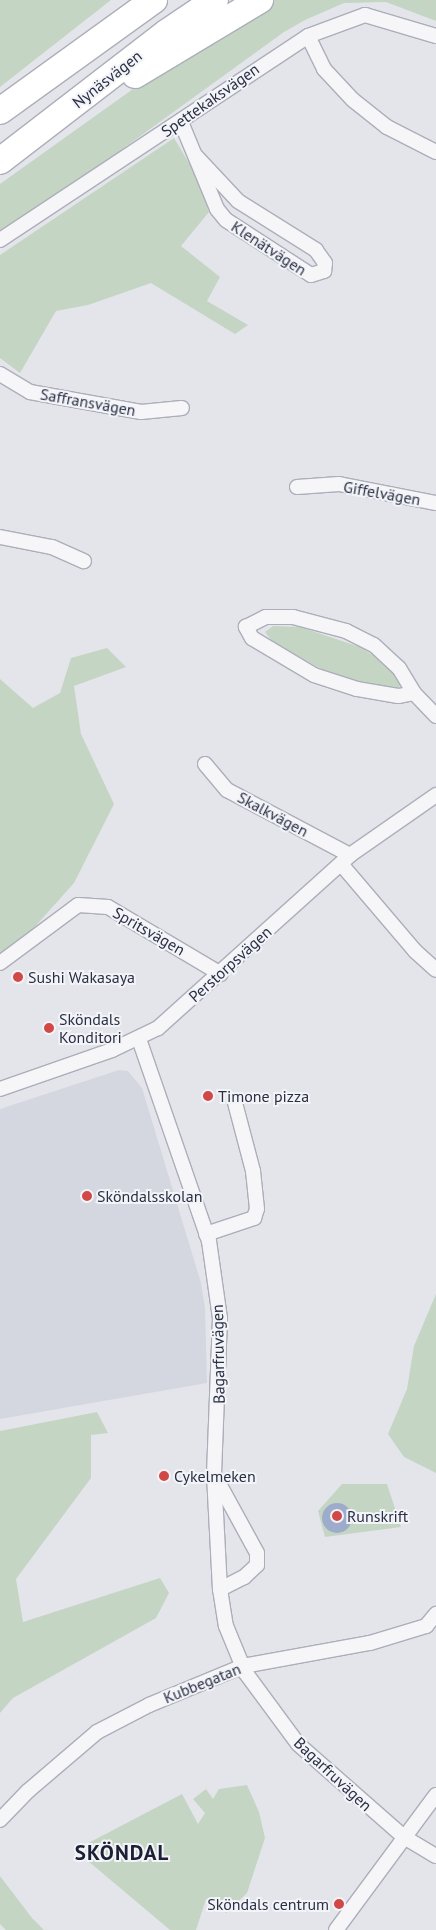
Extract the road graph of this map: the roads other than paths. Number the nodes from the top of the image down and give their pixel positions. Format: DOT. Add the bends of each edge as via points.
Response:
graph roads {
  1 [pos="124,0"];
  2 [pos="154,0"];
  3 [pos="215,0"];
  4 [pos="260,0"];
  5 [pos="308,36"];
  6 [pos="436,36"];
  7 [pos="29,90"];
  8 [pos="0,111"];
  9 [pos="181,122"];
  10 [pos="36,135"];
  11 [pos="436,152"];
  12 [pos="196,155"];
  13 [pos="0,161"];
  14 [pos="0,240"];
  15 [pos="0,374"];
  16 [pos="182,408"];
  17 [pos="297,487"];
  18 [pos="436,503"];
  19 [pos="0,537"];
  20 [pos="84,561"];
  21 [pos="414,693"];
  22 [pos="436,716"];
  23 [pos="204,764"];
  24 [pos="436,795"];
  25 [pos="345,860"];
  26 [pos="0,963"];
  27 [pos="436,970"];
  28 [pos="222,974"];
  29 [pos="139,1039"];
  30 [pos="0,1090"];
  31 [pos="235,1103"];
  32 [pos="206,1234"];
  33 [pos="214,1474"];
  34 [pos="220,1589"];
  35 [pos="436,1614"];
  36 [pos="243,1666"];
  37 [pos="436,1795"];
  38 [pos="0,1820"];
  39 [pos="404,1837"];
  40 [pos="436,1856"];
  41 [pos="336,1930"];
  1 -- 7 [label="highway" via="58,55"];
  2 -- 7 [label="highway"];
  3 -- 10 [label="highway, Nynäsvägen" via="166,33"];
  4 -- 10 [label="highway"];
  5 -- 6 [label="street, Spettekaksvägen" via="365,15"];
  5 -- 9 [label="street, Spettekaksvägen" via="263,63"];
  5 -- 11 [label="street" via="324,69 353,100 387,127"];
  7 -- 8 [label="highway"];
  9 -- 12 [label="street, Klenätvägen"];
  9 -- 14 [label="street, Spettekaksvägen"];
  10 -- 13 [label="highway, Nynäsvägen"];
  12 -- 12 [label="street, Klenätvägen" via="238,201 316,250 326,263 324,271 311,275 226,220 217,209"];
  15 -- 16 [label="street, Saffransvägen" via="30,392 141,412"];
  17 -- 18 [label="street, Giffelvägen" via="339,484"];
  19 -- 20 [label="street" via="52,547"];
  21 -- 21 [label="street" via="399,668 374,645 346,631 293,617 266,617 246,628 252,638 314,675 357,689 398,696"];
  21 -- 22 [label="street"];
  23 -- 25 [label="street, Skalkvägen" via="227,790"];
  24 -- 25 [label="street, Perstorpsvägen"];
  25 -- 27 [label="street" via="415,951"];
  25 -- 28 [label="street, Perstorpsvägen"];
  26 -- 28 [label="street, Spritsvägen" via="78,905 108,907"];
  28 -- 29 [label="street, Perstorpsvägen" via="158,1028"];
  29 -- 30 [label="street, Perstorpsvägen"];
  29 -- 32 [label="street, Bagarfruvägen"];
  31 -- 32 [label="street" via="253,1171 257,1208 254,1218"];
  32 -- 33 [label="street, Bagarfruvägen" via="220,1318"];
  33 -- 34 [label="street, Bagarfruvägen"];
  33 -- 34 [label="street" via="257,1553 257,1565"];
  34 -- 36 [label="street, Bagarfruvägen" via="226,1626"];
  35 -- 36 [label="street, Kubbegatan" via="426,1626 370,1643"];
  36 -- 38 [label="street, Kubbegatan" via="149,1705 98,1732 28,1790"];
  36 -- 39 [label="street, Bagarfruvägen" via="298,1744"];
  37 -- 39 [label="street"];
  39 -- 40 [label="street, Bagarfruvägen"];
  39 -- 41 [label="street"];
}
